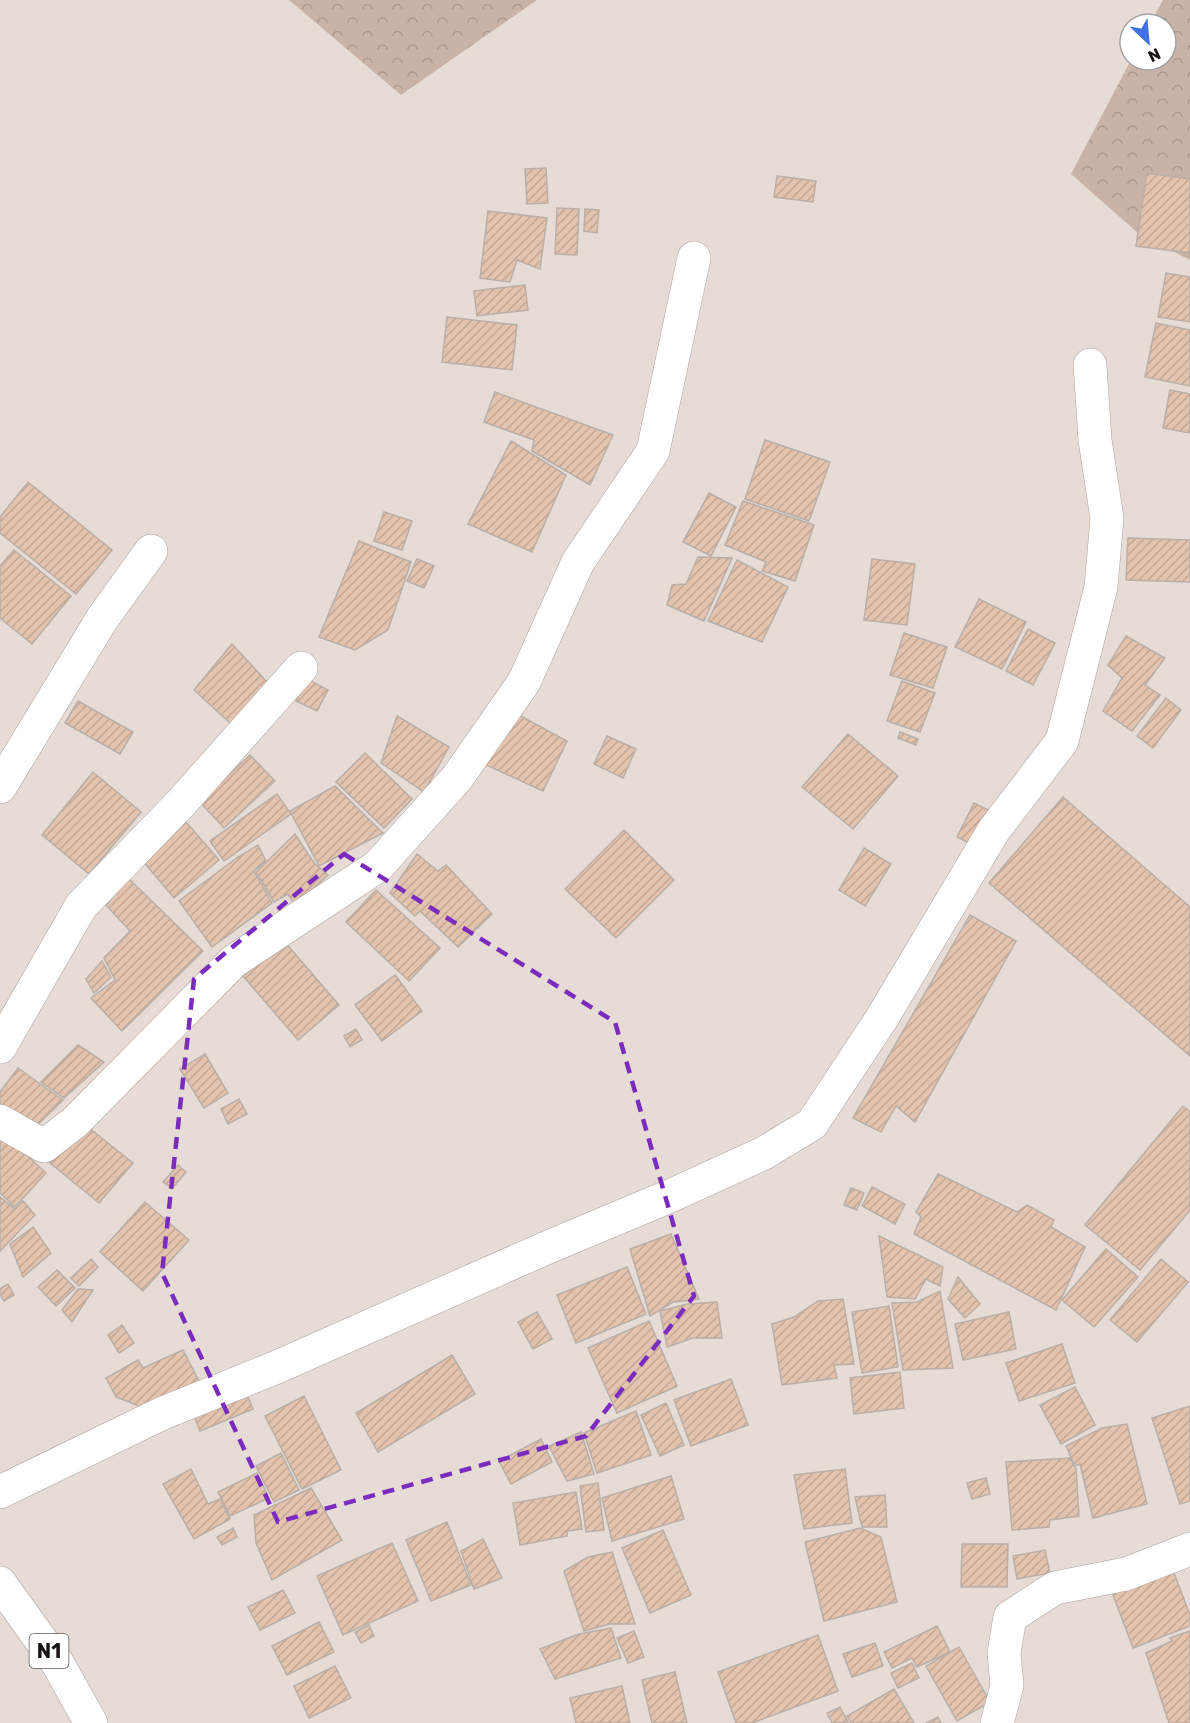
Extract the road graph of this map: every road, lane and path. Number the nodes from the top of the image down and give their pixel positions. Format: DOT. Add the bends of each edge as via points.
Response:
graph roads {
  1 [pos="694,258"];
  2 [pos="1090,364"];
  3 [pos="151,551"];
  4 [pos="301,668"];
  5 [pos="0,787"];
  6 [pos="0,1047"];
  7 [pos="0,1121"];
  8 [pos="0,1492"];
  9 [pos="1190,1549"];
  10 [pos="0,1582"];
  11 [pos="91,1723"];
  12 [pos="997,1723"];
  1 -- 7 [label="main road" via="653,452 578,562 524,682 458,778 378,867 234,961 75,1122 44,1146"];
  2 -- 8 [label="main road" via="1095,440 1107,518 1101,587 1062,741 994,830 882,1018 812,1124 764,1153 670,1196 163,1413"];
  3 -- 5 [label="main road" via="102,619"];
  4 -- 6 [label="main road" via="181,803 81,906"];
  9 -- 12 [label="main road" via="1126,1574 1056,1588 1010,1617 1004,1653 1007,1686"];
  10 -- 11 [label="main road, N1" via="58,1664"];
}
